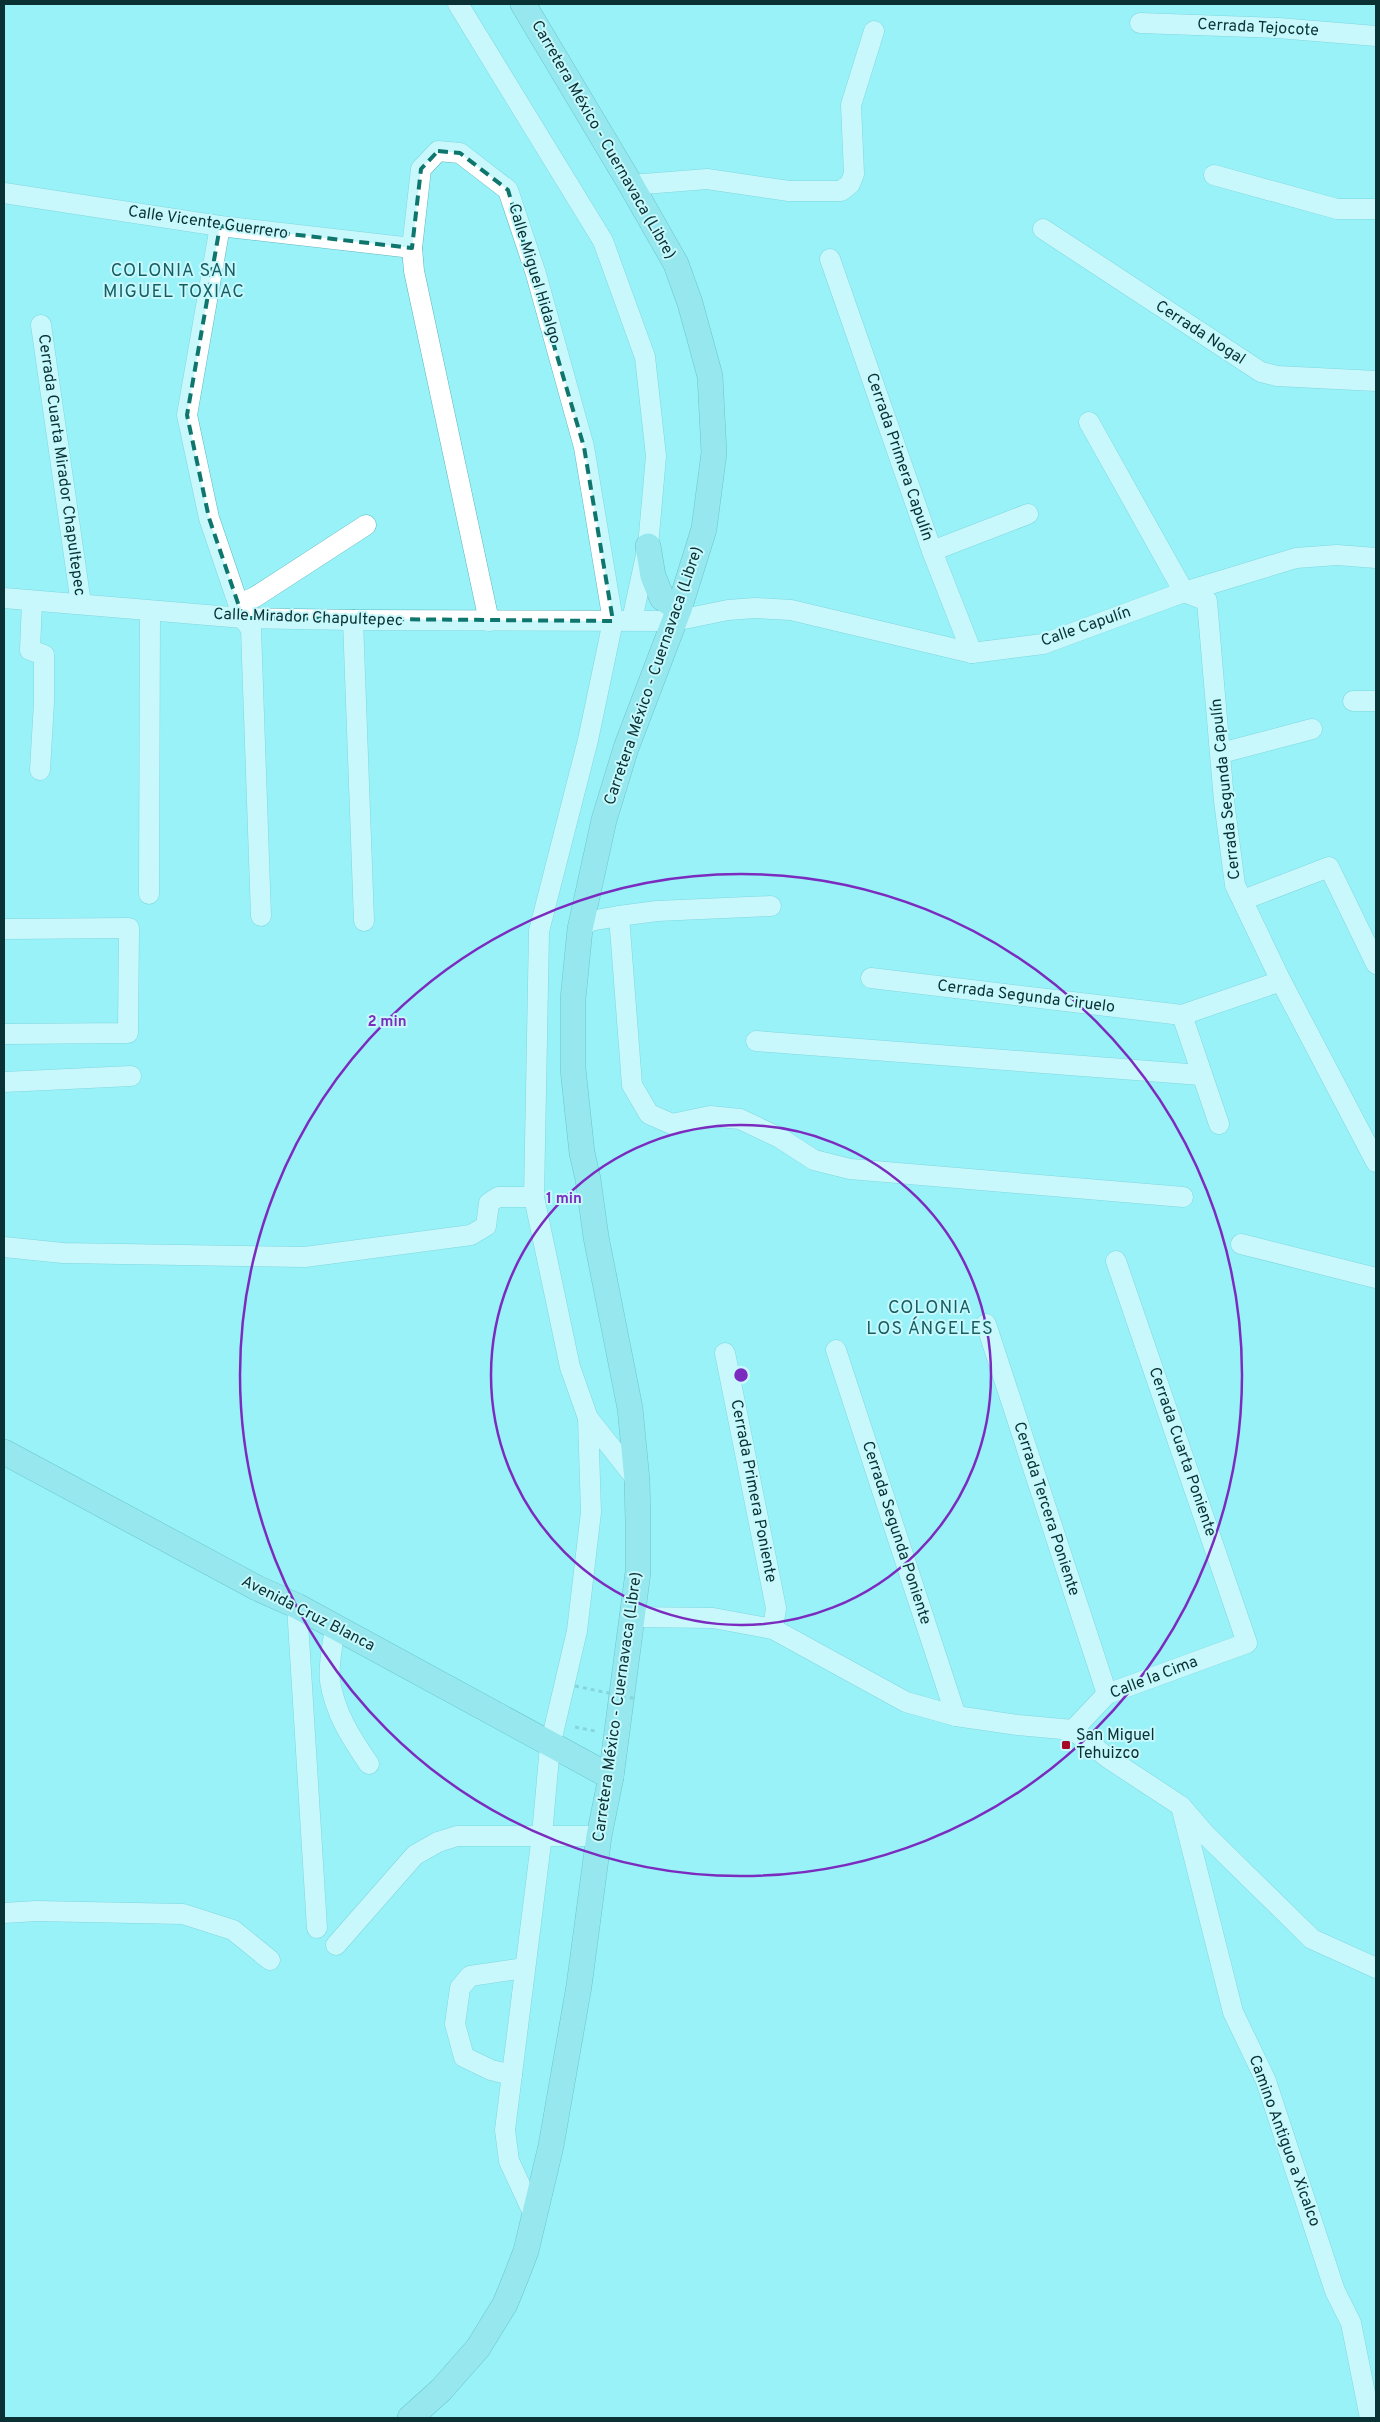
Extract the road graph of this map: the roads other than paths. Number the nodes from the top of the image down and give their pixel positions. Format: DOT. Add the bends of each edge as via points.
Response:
graph roads {
  1 [pos="458,4"];
  2 [pos="523,4"];
  3 [pos="1140,23"];
  4 [pos="874,31"];
  5 [pos="1376,36"];
  6 [pos="1214,176"];
  7 [pos="631,184"];
  8 [pos="4,193"];
  9 [pos="1376,209"];
  10 [pos="220,226"];
  11 [pos="1043,229"];
  12 [pos="412,248"];
  13 [pos="830,259"];
  14 [pos="42,325"];
  15 [pos="1376,381"];
  16 [pos="1089,422"];
  17 [pos="1028,514"];
  18 [pos="366,525"];
  19 [pos="648,546"];
  20 [pos="932,551"];
  21 [pos="1376,558"];
  22 [pos="1184,592"];
  23 [pos="4,598"];
  24 [pos="32,602"];
  25 [pos="81,604"];
  26 [pos="150,611"];
  27 [pos="241,611"];
  28 [pos="676,615"];
  29 [pos="353,620"];
  30 [pos="622,620"];
  31 [pos="489,621"];
  32 [pos="972,653"];
  33 [pos="1353,701"];
  34 [pos="1376,701"];
  35 [pos="1312,729"];
  36 [pos="1221,753"];
  37 [pos="40,770"];
  38 [pos="149,894"];
  39 [pos="1243,900"];
  40 [pos="771,906"];
  41 [pos="261,916"];
  42 [pos="619,916"];
  43 [pos="364,921"];
  44 [pos="4,929"];
  45 [pos="580,929"];
  46 [pos="1376,964"];
  47 [pos="871,978"];
  48 [pos="1281,980"];
  49 [pos="1182,1015"];
  50 [pos="4,1034"];
  51 [pos="756,1041"];
  52 [pos="1201,1074"];
  53 [pos="131,1076"];
  54 [pos="4,1082"];
  55 [pos="1218,1124"];
  56 [pos="1376,1162"];
  57 [pos="1183,1197"];
  58 [pos="534,1198"];
  59 [pos="1241,1244"];
  60 [pos="4,1247"];
  61 [pos="1116,1261"];
  62 [pos="1376,1278"];
  63 [pos="986,1324"];
  64 [pos="836,1350"];
  65 [pos="725,1353"];
  66 [pos="588,1418"];
  67 [pos="4,1452"];
  68 [pos="638,1480"];
  69 [pos="297,1606"];
  70 [pos="632,1617"];
  71 [pos="335,1627"];
  72 [pos="773,1629"];
  73 [pos="1247,1643"];
  74 [pos="1107,1694"];
  75 [pos="956,1716"];
  76 [pos="1073,1730"];
  77 [pos="550,1746"];
  78 [pos="369,1764"];
  79 [pos="611,1777"];
  80 [pos="1181,1806"];
  81 [pos="542,1835"];
  82 [pos="599,1836"];
  83 [pos="4,1913"];
  84 [pos="317,1928"];
  85 [pos="336,1945"];
  86 [pos="270,1960"];
  87 [pos="525,1968"];
  88 [pos="1375,1970"];
  89 [pos="512,2075"];
  90 [pos="535,2217"];
  91 [pos="410,2418"];
  92 [pos="1370,2418"];
  1 -- 19 [label="street" via="603,241 645,357 656,456"];
  2 -- 7 [label="main road, Carretera México - Cuernavaca (Libre)"];
  3 -- 5 [label="street, Cerrada Tejocote" via="1278,28"];
  4 -- 7 [label="street" via="851,105 854,174 850,184 841,191 789,192 707,180"];
  6 -- 9 [label="street" via="1336,209"];
  7 -- 28 [label="main road, Carretera México - Cuernavaca (Libre)" via="676,264 710,376 714,454 704,528"];
  8 -- 10 [label="street, Calle Vicente Guerrero"];
  10 -- 12 [label="street, Calle Vicente Guerrero"];
  10 -- 27 [label="street" via="187,415 209,518"];
  11 -- 15 [label="street, Cerrada Nogal" via="1261,372 1277,376"];
  12 -- 30 [label="street, Calle Miguel Hidalgo" via="421,169 438,151 460,153 508,190 536,274 584,447"];
  12 -- 31 [label="street, Calle Miguel Hidalgo" via="418,295"];
  13 -- 20 [label="street, Cerrada Primera Capulín"];
  14 -- 25 [label="street, Cerrada Cuarta Mirador Chapultepec"];
  16 -- 22 [label="street"];
  17 -- 20 [label="street"];
  18 -- 27 [label="street" via="255,597"];
  19 -- 28 [label="main road" via="653,576 662,598"];
  19 -- 30 [label="street"];
  20 -- 32 [label="street, Cerrada Primera Capulín"];
  21 -- 22 [label="street, Calle Capulín" via="1337,555 1296,558"];
  22 -- 32 [label="street, Calle Capulín" via="1044,644"];
  22 -- 36 [label="street, Cerrada Segunda Capulín" via="1207,601"];
  23 -- 24 [label="street, Calle Mirador Chapultepec"];
  24 -- 25 [label="street, Calle Mirador Chapultepec"];
  24 -- 37 [label="street" via="30,650 44,655"];
  25 -- 26 [label="street, Calle Mirador Chapultepec"];
  26 -- 27 [label="street, Calle Mirador Chapultepec"];
  26 -- 38 [label="street"];
  27 -- 29 [label="street, Calle Mirador Chapultepec"];
  27 -- 41 [label="street" via="250,629"];
  28 -- 30 [label="street, Calle Capulín"];
  28 -- 32 [label="street, Calle Capulín" via="755,608 791,610"];
  28 -- 45 [label="main road, Carretera México - Cuernavaca (Libre)" via="626,748 604,820"];
  29 -- 31 [label="street, Calle Mirador Chapultepec"];
  29 -- 43 [label="street"];
  30 -- 31 [label="street, Calle Mirador Chapultepec"];
  30 -- 58 [label="street" via="539,931"];
  33 -- 34 [label="street"];
  35 -- 36 [label="street"];
  36 -- 39 [label="street, Cerrada Segunda Capulín" via="1235,885"];
  39 -- 46 [label="street" via="1330,867"];
  39 -- 48 [label="street, Cerrada Segunda Capulín"];
  40 -- 42 [label="street"];
  42 -- 45 [label="street" via="590,921"];
  42 -- 57 [label="street" via="632,1085 648,1114 672,1124 710,1116 740,1119 780,1138 814,1160 850,1169"];
  44 -- 50 [label="street" via="129,928 128,1034"];
  45 -- 68 [label="main road, Carretera México - Cuernavaca (Libre)" via="573,999 573,1069 582,1153 630,1408"];
  47 -- 49 [label="street, Cerrada Segunda Ciruelo"];
  48 -- 49 [label="street"];
  48 -- 56 [label="street, Cerrada Segunda Capulín"];
  49 -- 52 [label="street"];
  51 -- 52 [label="street"];
  52 -- 55 [label="street"];
  53 -- 54 [label="street"];
  58 -- 60 [label="street" via="498,1197 490,1203 486,1226 471,1235 305,1257 63,1253"];
  58 -- 66 [label="street" via="570,1368"];
  59 -- 62 [label="street"];
  61 -- 73 [label="street, Cerrada Cuarta Poniente"];
  63 -- 74 [label="street, Cerrada Tercera Poniente"];
  64 -- 75 [label="street, Cerrada Segunda Poniente"];
  65 -- 72 [label="street, Cerrada Primera Poniente" via="776,1608"];
  66 -- 68 [label="street"];
  66 -- 77 [label="street" via="591,1512 577,1631"];
  67 -- 69 [label="main road, Avenida Cruz Blanca" via="257,1588"];
  68 -- 70 [label="main road, Carretera México - Cuernavaca (Libre)" via="638,1572"];
  69 -- 71 [label="main road, Avenida Cruz Blanca"];
  69 -- 84 [label="street"];
  70 -- 72 [label="street" via="713,1618"];
  70 -- 79 [label="main road, Carretera México - Cuernavaca (Libre)"];
  71 -- 77 [label="main road, Avenida Cruz Blanca"];
  71 -- 78 [label="street" via="330,1679 336,1708 348,1734"];
  72 -- 75 [label="street" via="906,1702"];
  73 -- 74 [label="street, Calle la Cima"];
  74 -- 76 [label="street, Calle la Cima"];
  75 -- 76 [label="street"];
  76 -- 80 [label="street" via="1108,1758"];
  77 -- 79 [label="main road, Avenida Cruz Blanca"];
  77 -- 81 [label="street"];
  79 -- 82 [label="main road, Carretera México - Cuernavaca (Libre)"];
  80 -- 88 [label="street" via="1312,1940"];
  80 -- 92 [label="street, Camino Antiguo a Xicalco" via="1233,2012 1266,2081 1335,2291 1351,2323"];
  81 -- 82 [label="street"];
  81 -- 85 [label="street" via="456,1836 438,1842 415,1855"];
  81 -- 87 [label="street"];
  82 -- 90 [label="main road, Carretera México - Cuernavaca (Libre)" via="579,1986"];
  83 -- 86 [label="street" via="183,1914 233,1930"];
  87 -- 89 [label="street"];
  87 -- 89 [label="street" via="470,1976 460,1988 455,2024 464,2057"];
  89 -- 90 [label="street" via="505,2130 510,2161"];
  90 -- 91 [label="main road, Carretera México - Cuernavaca (Libre)" via="526,2251 505,2304 478,2348 441,2390"];
}
